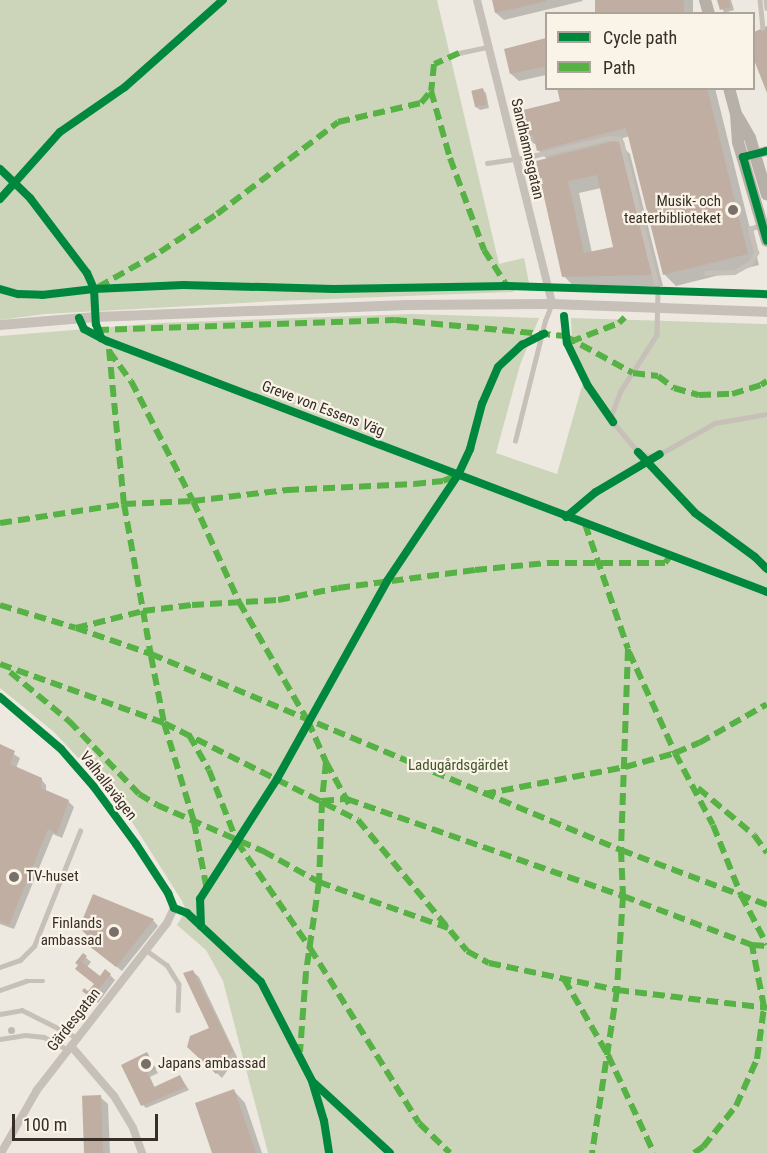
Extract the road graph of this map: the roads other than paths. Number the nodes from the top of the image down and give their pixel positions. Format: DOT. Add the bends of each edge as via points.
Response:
graph roads {
  1 [pos="477,0"];
  2 [pos="760,0"];
  3 [pos="766,0"];
  4 [pos="767,8"];
  5 [pos="763,28"];
  6 [pos="489,47"];
  7 [pos="459,53"];
  8 [pos="729,90"];
  9 [pos="755,154"];
  10 [pos="514,157"];
  11 [pos="487,163"];
  12 [pos="758,171"];
  13 [pos="767,195"];
  14 [pos="762,224"];
  15 [pos="767,241"];
  16 [pos="706,273"];
  17 [pos="552,304"];
  18 [pos="657,306"];
  19 [pos="767,312"];
  20 [pos="0,325"];
  21 [pos="767,414"];
  22 [pos="515,441"];
  23 [pos="0,697"];
  24 [pos="80,831"];
  25 [pos="174,908"];
  26 [pos="146,950"];
  27 [pos="0,967"];
  28 [pos="43,981"];
  29 [pos="0,990"];
  30 [pos="178,1010"];
  31 [pos="0,1014"];
  32 [pos="78,1038"];
  33 [pos="0,1039"];
  34 [pos="70,1048"];
  35 [pos="1,1153"];
  36 [pos="142,1153"];
  1 -- 6 [label="street, Sandhamnsgatan"];
  2 -- 5 [label="lane"];
  3 -- 4 [label="lane"];
  6 -- 7 [label="lane"];
  6 -- 10 [label="street, Sandhamnsgatan"];
  8 -- 9 [label="main road" via="735,114"];
  9 -- 12 [label="main road"];
  10 -- 11 [label="lane"];
  10 -- 17 [label="street, Sandhamnsgatan"];
  10 -- 18 [label="lane" via="609,138 620,140 657,285"];
  12 -- 13 [label="main road"];
  12 -- 14 [label="main road"];
  14 -- 15 [label="main road"];
  14 -- 16 [label="lane" via="750,229 756,253 750,263 734,272"];
  17 -- 18 [label="street"];
  17 -- 20 [label="street" via="277,309"];
  17 -- 22 [label="lane"];
  18 -- 19 [label="street"];
  18 -- 21 [label="lane" via="657,335 621,391 612,415 613,422 638,452 660,454 715,423"];
  23 -- 25 [label="street, Valhallavägen" via="53,742 94,787 136,844"];
  24 -- 27 [label="lane" via="34,946 20,960"];
  25 -- 26 [label="street, Gärdesgatan"];
  26 -- 30 [label="lane" via="167,965 179,984"];
  26 -- 32 [label="street, Gärdesgatan"];
  28 -- 29 [label="lane" via="26,981"];
  31 -- 32 [label="lane" via="22,1010"];
  32 -- 34 [label="street, Gärdesgatan"];
  33 -- 34 [label="lane" via="44,1036"];
  34 -- 35 [label="street, Gärdesgatan" via="27,1105"];
  34 -- 36 [label="street" via="114,1096"];
}
